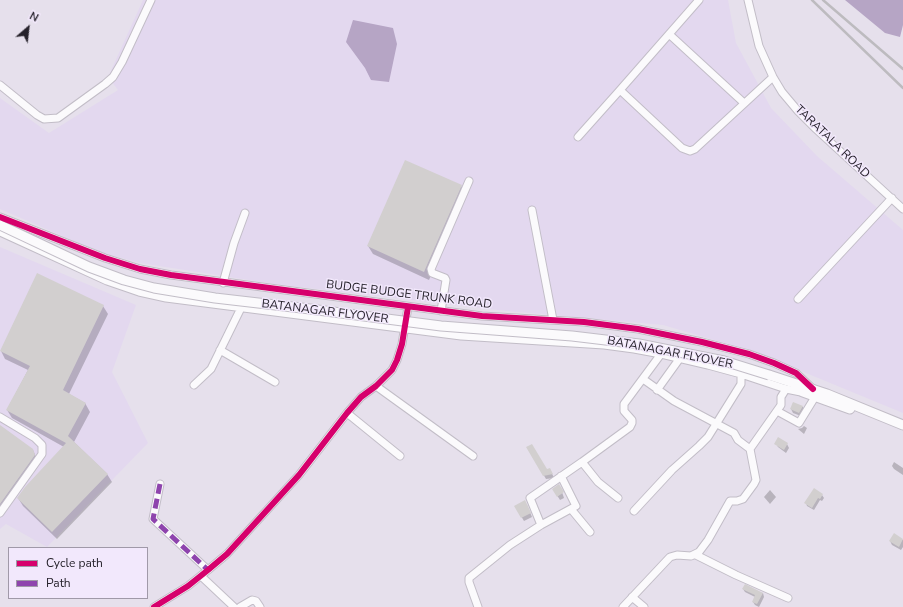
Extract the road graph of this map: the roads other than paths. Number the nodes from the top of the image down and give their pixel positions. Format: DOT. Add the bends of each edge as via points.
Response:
graph roads {
  1 [pos="151,0"];
  2 [pos="699,0"];
  3 [pos="748,0"];
  4 [pos="669,34"];
  5 [pos="773,77"];
  6 [pos="0,85"];
  7 [pos="620,90"];
  8 [pos="744,103"];
  9 [pos="578,137"];
  10 [pos="469,181"];
  11 [pos="892,198"];
  12 [pos="903,209"];
  13 [pos="532,210"];
  14 [pos="245,213"];
  15 [pos="0,218"];
  16 [pos="0,225"];
  17 [pos="0,232"];
  18 [pos="223,283"];
  19 [pos="798,299"];
  20 [pos="238,307"];
  21 [pos="408,307"];
  22 [pos="441,311"];
  23 [pos="553,320"];
  24 [pos="405,329"];
  25 [pos="220,350"];
  26 [pos="661,354"];
  27 [pos="680,358"];
  28 [pos="210,362"];
  29 [pos="741,374"];
  30 [pos="778,377"];
  31 [pos="643,380"];
  32 [pos="275,382"];
  33 [pos="194,385"];
  34 [pos="376,386"];
  35 [pos="786,389"];
  36 [pos="657,390"];
  37 [pos="803,392"];
  38 [pos="814,393"];
  39 [pos="777,411"];
  40 [pos="346,413"];
  41 [pos="0,417"];
  42 [pos="716,423"];
  43 [pos="903,425"];
  44 [pos="903,430"];
  45 [pos="750,449"];
  46 [pos="400,456"];
  47 [pos="473,456"];
  48 [pos="582,462"];
  49 [pos="561,476"];
  50 [pos="160,484"];
  51 [pos="618,498"];
  52 [pos="571,509"];
  53 [pos="634,512"];
  54 [pos="0,513"];
  55 [pos="541,525"];
  56 [pos="590,532"];
  57 [pos="696,555"];
  58 [pos="208,570"];
  59 [pos="201,576"];
  60 [pos="632,597"];
  61 [pos="788,598"];
  62 [pos="154,607"];
  63 [pos="234,607"];
  64 [pos="240,607"];
  65 [pos="260,607"];
  66 [pos="478,607"];
  67 [pos="623,607"];
  68 [pos="644,607"];
  1 -- 6 [label="street" via="113,77 58,118 44,119"];
  2 -- 4 [label="street"];
  3 -- 5 [label="street, TARATALA ROAD" via="759,46"];
  4 -- 7 [label="street"];
  4 -- 8 [label="street"];
  5 -- 8 [label="street"];
  5 -- 11 [label="street, TARATALA ROAD" via="798,111"];
  7 -- 8 [label="street" via="682,148 690,151"];
  7 -- 9 [label="street"];
  10 -- 22 [label="street" via="431,270 446,280"];
  11 -- 12 [label="street, TARATALA ROAD"];
  11 -- 19 [label="street"];
  13 -- 23 [label="street"];
  14 -- 18 [label="street"];
  15 -- 18 [label="street, BUDGE BUDGE TRUNK ROAD" via="140,269"];
  16 -- 30 [label="main road, BATANAGAR FLYOVER, bridge" via="89,267 154,288 441,326 639,344 724,361"];
  17 -- 20 [label="street" via="107,281 139,292"];
  18 -- 21 [label="street, BUDGE BUDGE TRUNK ROAD"];
  20 -- 24 [label="street"];
  20 -- 25 [label="street"];
  20 -- 28 [label="street"];
  21 -- 22 [label="street, BUDGE BUDGE TRUNK ROAD"];
  21 -- 24 [label="street"];
  22 -- 23 [label="street, BUDGE BUDGE TRUNK ROAD"];
  23 -- 38 [label="street, BUDGE BUDGE TRUNK ROAD" via="638,329 720,346 788,369 796,373"];
  24 -- 26 [label="street" via="461,336 604,345"];
  24 -- 34 [label="street" via="392,370"];
  25 -- 32 [label="street"];
  25 -- 33 [label="street" via="211,369"];
  26 -- 27 [label="street"];
  26 -- 31 [label="street"];
  27 -- 29 [label="street"];
  27 -- 36 [label="street"];
  29 -- 35 [label="street"];
  29 -- 42 [label="street" via="741,384"];
  30 -- 37 [label="main road"];
  30 -- 38 [label="main road"];
  31 -- 36 [label="street"];
  31 -- 48 [label="street" via="624,404 624,411 632,420 631,425"];
  34 -- 40 [label="street"];
  34 -- 47 [label="street"];
  35 -- 37 [label="street"];
  35 -- 39 [label="street"];
  36 -- 42 [label="street"];
  37 -- 38 [label="main road"];
  38 -- 39 [label="street" via="799,423"];
  38 -- 43 [label="main road"];
  38 -- 44 [label="main road"];
  39 -- 45 [label="street"];
  40 -- 46 [label="street"];
  40 -- 58 [label="street" via="299,475 227,554"];
  41 -- 54 [label="street" via="42,445 42,454"];
  42 -- 45 [label="street" via="734,433 737,439"];
  42 -- 53 [label="street" via="704,442 672,470"];
  45 -- 57 [label="street" via="756,476 754,484 743,499 730,502 708,540"];
  48 -- 49 [label="street"];
  48 -- 51 [label="street" via="598,482"];
  49 -- 52 [label="street" via="576,506"];
  49 -- 55 [label="street" via="530,498"];
  50 -- 58 [label="street" via="153,519"];
  52 -- 55 [label="street"];
  52 -- 56 [label="street"];
  55 -- 66 [label="street" via="468,578"];
  57 -- 60 [label="street" via="670,557"];
  57 -- 61 [label="street"];
  58 -- 59 [label="street"];
  59 -- 62 [label="street"];
  59 -- 63 [label="street"];
  60 -- 67 [label="street"];
  60 -- 68 [label="street"];
  64 -- 65 [label="street" via="254,600"];
}
